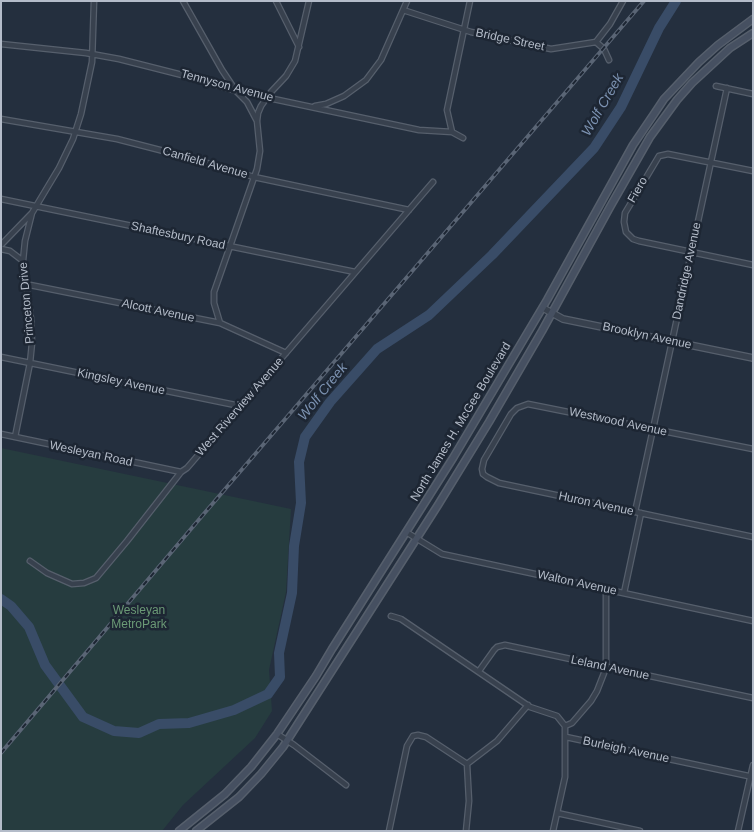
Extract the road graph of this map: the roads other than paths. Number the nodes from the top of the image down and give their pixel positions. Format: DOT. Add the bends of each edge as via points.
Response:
graph roads {
  1 [pos="94,1"];
  2 [pos="184,1"];
  3 [pos="276,1"];
  4 [pos="309,1"];
  5 [pos="407,1"];
  6 [pos="470,1"];
  7 [pos="623,1"];
  8 [pos="403,10"];
  9 [pos="753,19"];
  10 [pos="464,29"];
  11 [pos="753,33"];
  12 [pos="596,42"];
  13 [pos="1,44"];
  14 [pos="299,47"];
  15 [pos="93,54"];
  16 [pos="609,60"];
  17 [pos="716,86"];
  18 [pos="727,88"];
  19 [pos="236,91"];
  20 [pos="753,94"];
  21 [pos="267,97"];
  22 [pos="312,107"];
  23 [pos="1,119"];
  24 [pos="257,121"];
  25 [pos="75,131"];
  26 [pos="452,132"];
  27 [pos="463,138"];
  28 [pos="711,163"];
  29 [pos="753,171"];
  30 [pos="254,177"];
  31 [pos="433,182"];
  32 [pos="1,200"];
  33 [pos="35,206"];
  34 [pos="409,210"];
  35 [pos="32,213"];
  36 [pos="1,245"];
  37 [pos="229,247"];
  38 [pos="1,249"];
  39 [pos="691,252"];
  40 [pos="23,260"];
  41 [pos="753,265"];
  42 [pos="355,272"];
  43 [pos="25,284"];
  44 [pos="543,308"];
  45 [pos="552,313"];
  46 [pos="220,324"];
  47 [pos="672,341"];
  48 [pos="286,353"];
  49 [pos="1,357"];
  50 [pos="753,358"];
  51 [pos="30,363"];
  52 [pos="240,406"];
  53 [pos="653,429"];
  54 [pos="1,434"];
  55 [pos="498,436"];
  56 [pos="15,437"];
  57 [pos="753,449"];
  58 [pos="181,472"];
  59 [pos="635,512"];
  60 [pos="641,513"];
  61 [pos="406,532"];
  62 [pos="753,537"];
  63 [pos="416,538"];
  64 [pos="30,561"];
  65 [pos="606,590"];
  66 [pos="624,593"];
  67 [pos="391,616"];
  68 [pos="753,621"];
  69 [pos="606,668"];
  70 [pos="479,671"];
  71 [pos="753,698"];
  72 [pos="528,705"];
  73 [pos="565,726"];
  74 [pos="277,734"];
  75 [pos="566,736"];
  76 [pos="287,740"];
  77 [pos="467,764"];
  78 [pos="753,765"];
  79 [pos="751,777"];
  80 [pos="346,785"];
  81 [pos="557,813"];
  82 [pos="179,831"];
  83 [pos="196,831"];
  84 [pos="389,831"];
  85 [pos="466,831"];
  86 [pos="553,831"];
  87 [pos="640,831"];
  88 [pos="738,831"];
  1 -- 15 [label="street, Princeton Drive"];
  2 -- 19 [label="street"];
  3 -- 14 [label="street"];
  4 -- 14 [label="street"];
  5 -- 8 [label="street"];
  6 -- 10 [label="street"];
  7 -- 12 [label="street"];
  8 -- 10 [label="street, Bridge Street"];
  8 -- 22 [label="street" via="381,60 366,80 344,96"];
  9 -- 44 [label="main road, North James H. McGee Boulevard" via="699,62 664,99 633,145"];
  10 -- 12 [label="street, Bridge Street" via="551,49"];
  10 -- 26 [label="street" via="447,105"];
  11 -- 45 [label="main road, North James H. McGee Boulevard" via="730,48 677,100 634,164"];
  12 -- 16 [label="street"];
  13 -- 15 [label="street, Tennyson Avenue"];
  14 -- 21 [label="street" via="291,70"];
  15 -- 19 [label="street, Tennyson Avenue"];
  15 -- 25 [label="street, Princeton Drive"];
  17 -- 18 [label="street"];
  18 -- 20 [label="street"];
  18 -- 28 [label="street, Dandridge Avenue"];
  19 -- 21 [label="street, Tennyson Avenue"];
  19 -- 24 [label="street" via="247,102"];
  21 -- 22 [label="street, Tennyson Avenue"];
  21 -- 24 [label="street"];
  22 -- 26 [label="street, Tennyson Avenue" via="419,130"];
  23 -- 25 [label="street, Canfield Avenue"];
  24 -- 30 [label="street" via="260,151"];
  25 -- 30 [label="street, Canfield Avenue" via="154,148"];
  25 -- 33 [label="street, Princeton Drive" via="59,168"];
  26 -- 27 [label="street"];
  28 -- 29 [label="street"];
  28 -- 39 [label="street, Dandridge Avenue"];
  28 -- 39 [label="street, Fiero" via="662,155 625,213 625,230 639,242"];
  30 -- 34 [label="street, Canfield Avenue"];
  30 -- 37 [label="street"];
  31 -- 34 [label="street, West Riverview Avenue"];
  32 -- 33 [label="street, Shaftesbury Road"];
  33 -- 35 [label="street, Princeton Drive"];
  33 -- 37 [label="street, Shaftesbury Road"];
  34 -- 42 [label="street, West Riverview Avenue"];
  35 -- 36 [label="street"];
  35 -- 40 [label="street, Princeton Drive"];
  37 -- 42 [label="street, Shaftesbury Road"];
  37 -- 46 [label="street" via="214,292"];
  38 -- 40 [label="street"];
  39 -- 41 [label="street"];
  39 -- 47 [label="street, Dandridge Avenue"];
  40 -- 43 [label="street, Princeton Drive"];
  42 -- 48 [label="street, West Riverview Avenue"];
  43 -- 46 [label="street, Alcott Avenue"];
  43 -- 51 [label="street, Princeton Drive" via="32,329"];
  44 -- 45 [label="street, Brooklyn Avenue"];
  44 -- 61 [label="main road, North James H. McGee Boulevard"];
  45 -- 47 [label="street, Brooklyn Avenue" via="563,319"];
  45 -- 63 [label="main road, North James H. McGee Boulevard"];
  46 -- 48 [label="street, Alcott Avenue"];
  47 -- 50 [label="street, Brooklyn Avenue"];
  47 -- 53 [label="street, Dandridge Avenue"];
  48 -- 52 [label="street, West Riverview Avenue"];
  49 -- 51 [label="street, Kingsley Avenue"];
  51 -- 52 [label="street, Kingsley Avenue"];
  51 -- 56 [label="street, Princeton Drive"];
  52 -- 58 [label="street, West Riverview Avenue"];
  53 -- 55 [label="street, Westwood Avenue" via="528,404 513,411"];
  53 -- 57 [label="street, Westwood Avenue"];
  53 -- 59 [label="street, Dandridge Avenue"];
  54 -- 56 [label="street, Wesleyan Road"];
  55 -- 59 [label="street, Huron Avenue" via="482,463 483,474 492,480"];
  56 -- 58 [label="street, Wesleyan Road"];
  58 -- 64 [label="street, West Riverview Avenue" via="96,578 72,584"];
  59 -- 60 [label="street, Huron Avenue"];
  60 -- 62 [label="street, Huron Avenue"];
  60 -- 66 [label="street"];
  61 -- 63 [label="street, Walton Avenue"];
  61 -- 74 [label="main road, North James H. McGee Boulevard"];
  63 -- 65 [label="street, Walton Avenue" via="442,554"];
  63 -- 76 [label="main road, North James H. McGee Boulevard"];
  65 -- 66 [label="street, Walton Avenue"];
  65 -- 69 [label="street"];
  66 -- 68 [label="street, Walton Avenue"];
  67 -- 70 [label="street" via="401,619"];
  69 -- 70 [label="street, Leland Avenue" via="505,645 497,647"];
  69 -- 71 [label="street, Leland Avenue"];
  69 -- 73 [label="street" via="591,701 572,723"];
  70 -- 72 [label="street"];
  72 -- 73 [label="street" via="557,716"];
  72 -- 77 [label="street" via="497,740"];
  73 -- 75 [label="street, Burleigh Avenue"];
  74 -- 76 [label="street"];
  74 -- 82 [label="main road, North James H. McGee Boulevard" via="238,782"];
  75 -- 79 [label="street, Burleigh Avenue"];
  75 -- 81 [label="street" via="565,777"];
  76 -- 80 [label="street"];
  76 -- 83 [label="main road, North James H. McGee Boulevard" via="239,797"];
  77 -- 84 [label="street" via="426,737 413,736 407,746"];
  77 -- 85 [label="street" via="470,795"];
  78 -- 79 [label="street"];
  79 -- 88 [label="street"];
  81 -- 86 [label="street"];
  81 -- 87 [label="street"];
}
